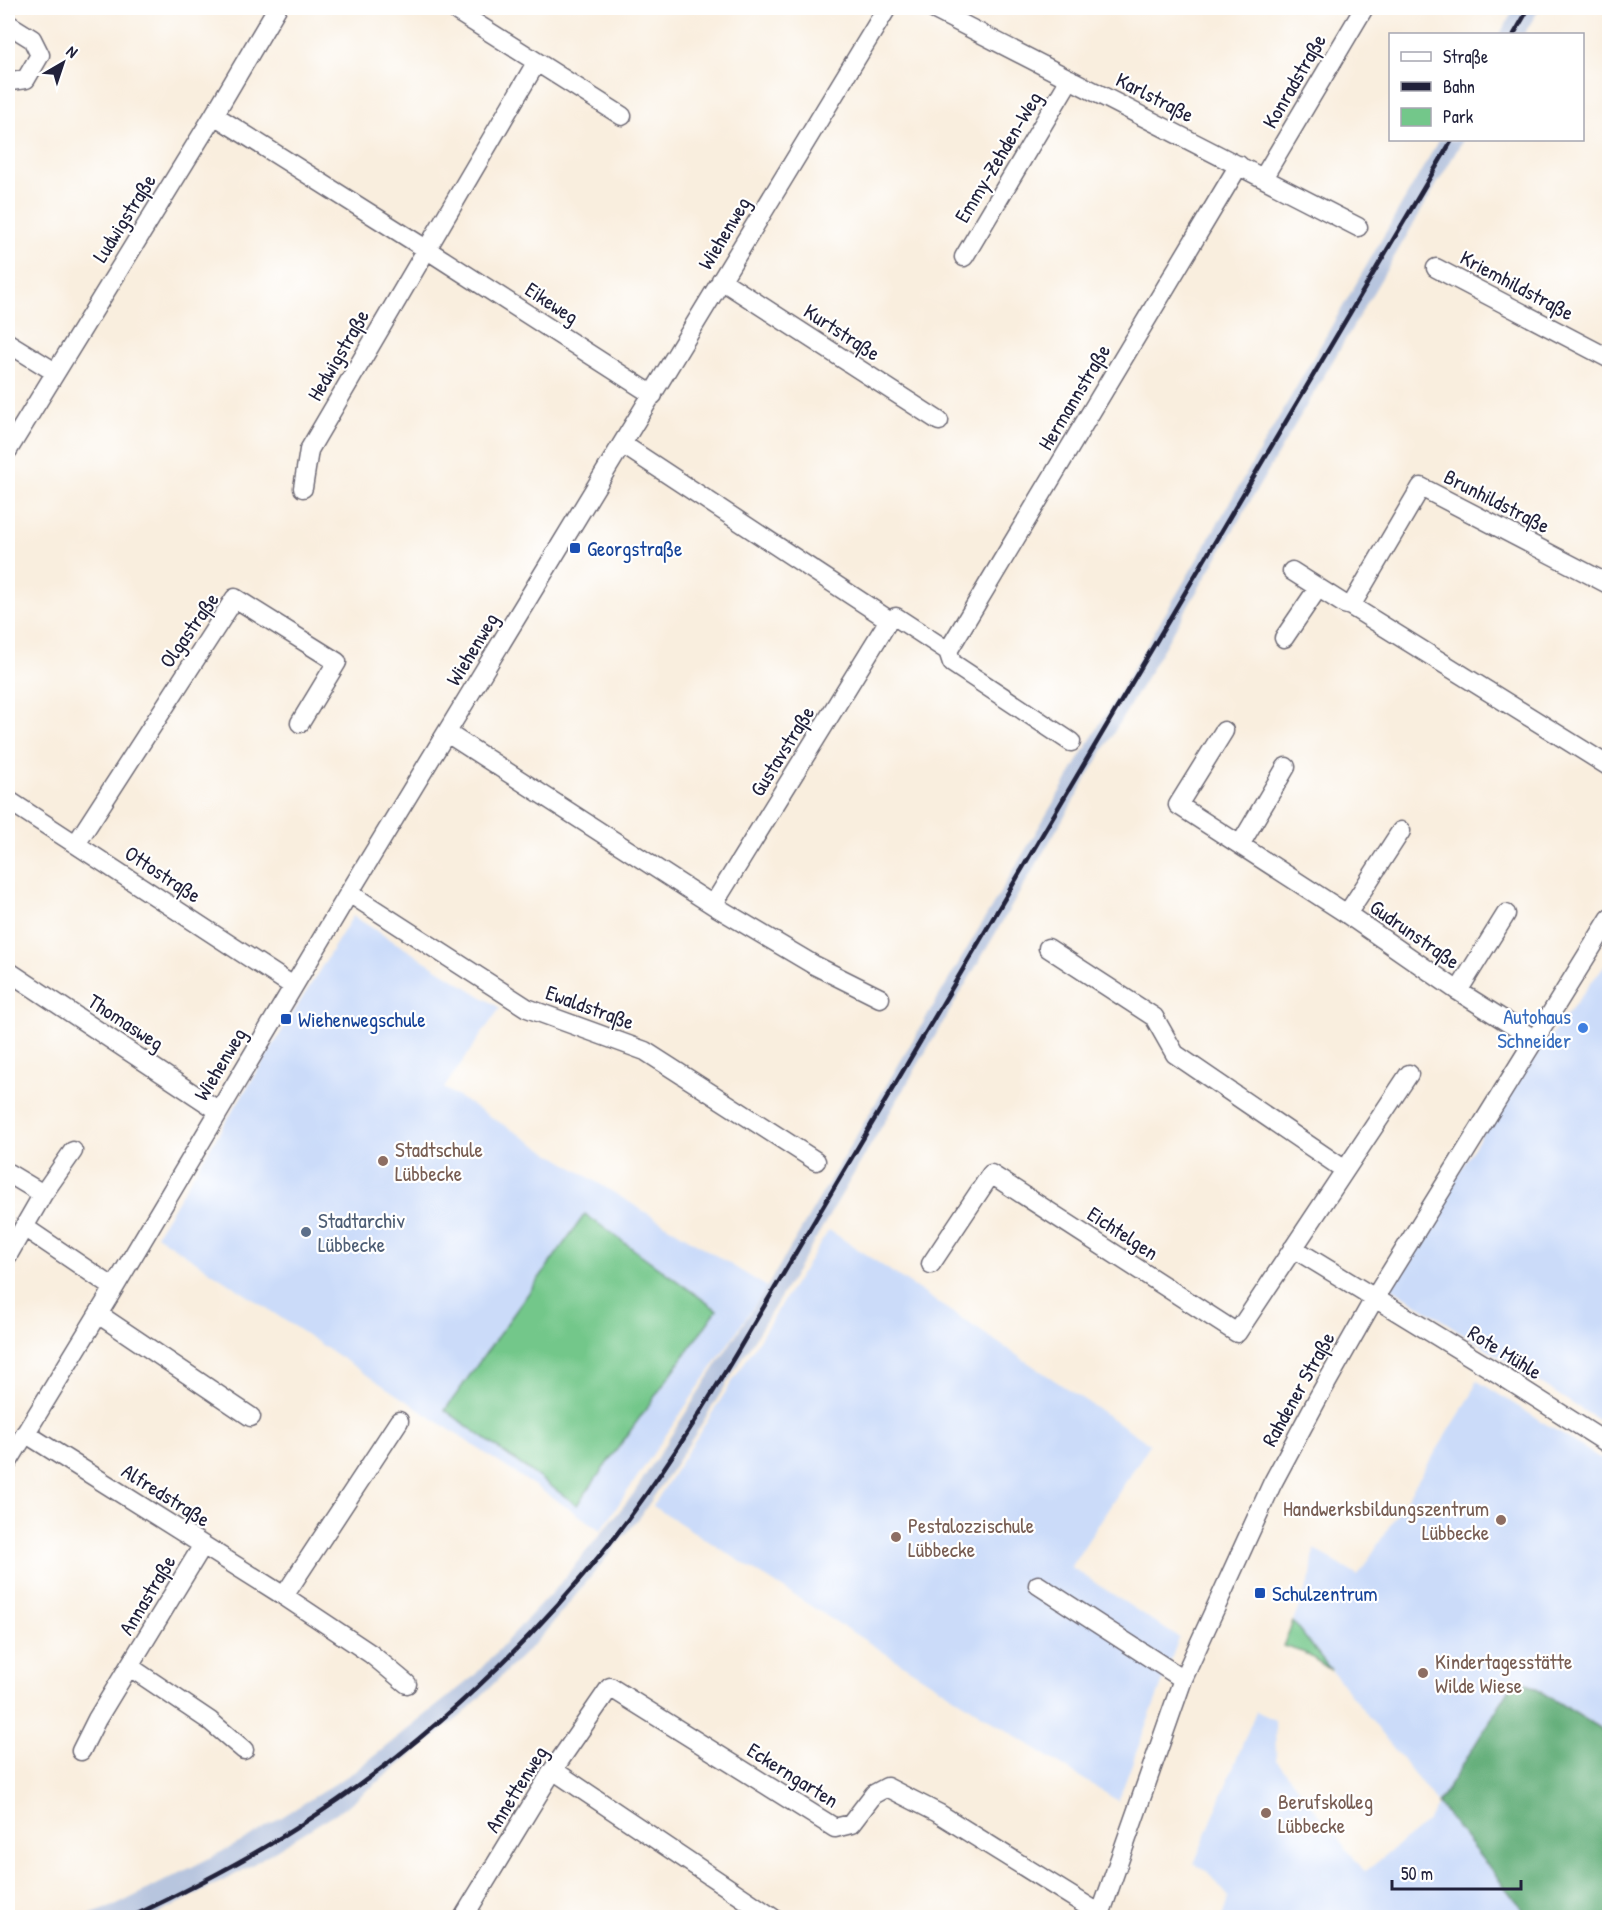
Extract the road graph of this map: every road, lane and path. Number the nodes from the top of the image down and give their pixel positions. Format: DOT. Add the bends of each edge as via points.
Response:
graph roads {
  1 [pos="277,8"];
  2 [pos="887,8"];
  3 [pos="931,8"];
  4 [pos="1364,8"];
  5 [pos="458,12"];
  6 [pos="8,24"];
  7 [pos="536,63"];
  8 [pos="8,79"];
  9 [pos="1070,79"];
  10 [pos="214,116"];
  11 [pos="622,116"];
  12 [pos="1239,165"];
  13 [pos="1263,178"];
  14 [pos="1358,227"];
  15 [pos="426,249"];
  16 [pos="964,257"];
  17 [pos="1436,268"];
  18 [pos="721,280"];
  19 [pos="8,343"];
  20 [pos="1610,359"];
  21 [pos="56,372"];
  22 [pos="653,395"];
  23 [pos="939,421"];
  24 [pos="622,444"];
  25 [pos="8,450"];
  26 [pos="303,488"];
  27 [pos="1292,571"];
  28 [pos="1610,585"];
  29 [pos="1318,588"];
  30 [pos="1351,606"];
  31 [pos="889,620"];
  32 [pos="1284,638"];
  33 [pos="948,651"];
  34 [pos="300,723"];
  35 [pos="1224,730"];
  36 [pos="447,733"];
  37 [pos="1071,742"];
  38 [pos="1286,767"];
  39 [pos="1610,767"];
  40 [pos="8,800"];
  41 [pos="1401,831"];
  42 [pos="76,844"];
  43 [pos="1240,845"];
  44 [pos="349,893"];
  45 [pos="714,905"];
  46 [pos="1347,914"];
  47 [pos="1506,914"];
  48 [pos="1610,918"];
  49 [pos="1048,948"];
  50 [pos="8,971"];
  51 [pos="293,986"];
  52 [pos="1458,991"];
  53 [pos="880,998"];
  54 [pos="1534,1039"];
  55 [pos="1408,1074"];
  56 [pos="219,1111"];
  57 [pos="73,1151"];
  58 [pos="816,1161"];
  59 [pos="1345,1170"];
  60 [pos="8,1173"];
  61 [pos="43,1194"];
  62 [pos="24,1227"];
  63 [pos="1293,1248"];
  64 [pos="8,1255"];
  65 [pos="931,1264"];
  66 [pos="114,1288"];
  67 [pos="1374,1299"];
  68 [pos="98,1314"];
  69 [pos="251,1417"];
  70 [pos="399,1421"];
  71 [pos="25,1433"];
  72 [pos="1610,1445"];
  73 [pos="8,1462"];
  74 [pos="203,1545"];
  75 [pos="1038,1585"];
  76 [pos="284,1596"];
  77 [pos="130,1667"];
  78 [pos="1183,1679"];
  79 [pos="407,1684"];
  80 [pos="610,1687"];
  81 [pos="244,1750"];
  82 [pos="81,1751"];
  83 [pos="553,1770"];
  84 [pos="1100,1916"];
  85 [pos="463,1917"];
  86 [pos="773,1917"];
  1 -- 10 [label="street, Ludwigstraße"];
  2 -- 18 [label="street, Wiehenweg"];
  3 -- 9 [label="street, Karlstraße"];
  4 -- 13 [label="street, Konradstraße"];
  5 -- 7 [label="street"];
  6 -- 8 [label="street" via="32,39 40,55 26,79"];
  7 -- 11 [label="street"];
  7 -- 15 [label="street"];
  9 -- 12 [label="street, Karlstraße"];
  9 -- 16 [label="street, Emmy-Zehden-Weg"];
  10 -- 15 [label="street, Eikeweg"];
  10 -- 21 [label="street, Ludwigstraße"];
  12 -- 13 [label="street, Karlstraße"];
  12 -- 33 [label="street, Hermannstraße"];
  13 -- 14 [label="street, Karlstraße"];
  15 -- 22 [label="street, Eikeweg"];
  15 -- 26 [label="street, Hedwigstraße" via="309,450"];
  17 -- 20 [label="street, Kriemhildstraße"];
  18 -- 22 [label="street, Wiehenweg"];
  18 -- 23 [label="street, Kurtstraße"];
  19 -- 21 [label="street"];
  21 -- 25 [label="street, Ludwigstraße"];
  22 -- 24 [label="street, Wiehenweg"];
  24 -- 31 [label="street"];
  24 -- 36 [label="street, Wiehenweg"];
  27 -- 29 [label="street"];
  28 -- 30 [label="street, Brunhildstraße" via="1421,487"];
  29 -- 30 [label="street"];
  29 -- 32 [label="street"];
  30 -- 39 [label="street"];
  31 -- 33 [label="street" via="896,617"];
  31 -- 45 [label="street, Gustavstraße"];
  33 -- 37 [label="street" via="952,663"];
  34 -- 42 [label="street, Olgastraße" via="337,662 235,598"];
  35 -- 43 [label="street, Gudrunstraße" via="1178,805"];
  36 -- 44 [label="street, Wiehenweg"];
  36 -- 45 [label="street"];
  38 -- 43 [label="street"];
  40 -- 42 [label="street, Ottostraße"];
  41 -- 46 [label="street, Gudrunstraße"];
  42 -- 51 [label="street, Ottostraße"];
  43 -- 46 [label="street, Gudrunstraße"];
  44 -- 51 [label="street, Wiehenweg"];
  44 -- 58 [label="street, Ewaldstraße" via="527,1008 645,1051"];
  45 -- 53 [label="street" via="814,965"];
  46 -- 52 [label="street, Gudrunstraße"];
  47 -- 52 [label="street, Gudrunstraße"];
  48 -- 54 [label="street, Rahdener Straße"];
  49 -- 59 [label="street" via="1154,1017 1175,1054"];
  50 -- 56 [label="street, Thomasweg"];
  51 -- 56 [label="street, Wiehenweg"];
  52 -- 54 [label="street, Gudrunstraße"];
  54 -- 67 [label="street, Rahdener Straße"];
  55 -- 59 [label="street, Eichtelgen"];
  56 -- 66 [label="street, Wiehenweg"];
  57 -- 61 [label="street"];
  59 -- 63 [label="street, Eichtelgen"];
  60 -- 61 [label="street"];
  61 -- 62 [label="street"];
  62 -- 64 [label="street"];
  62 -- 66 [label="street"];
  63 -- 65 [label="street, Eichtelgen" via="1237,1333 991,1174"];
  63 -- 67 [label="street"];
  66 -- 68 [label="street, Wiehenweg"];
  67 -- 72 [label="street, Rote Mühle"];
  67 -- 78 [label="street, Rahdener Straße" via="1272,1484"];
  68 -- 69 [label="street"];
  68 -- 71 [label="street, Wiehenweg"];
  70 -- 76 [label="street"];
  71 -- 73 [label="street, Wiehenweg"];
  71 -- 74 [label="street, Alfredstraße"];
  74 -- 76 [label="street, Alfredstraße"];
  74 -- 77 [label="street, Annastraße"];
  75 -- 78 [label="street"];
  76 -- 79 [label="street, Alfredstraße" via="371,1654"];
  77 -- 81 [label="street, Annastraße" via="210,1721"];
  77 -- 82 [label="street, Annastraße"];
  78 -- 84 [label="street, Rahdener Straße"];
  80 -- 83 [label="street, Annettenweg"];
  80 -- 84 [label="street, Eckerngarten" via="835,1828 851,1824 874,1794 887,1787 938,1813"];
  83 -- 85 [label="street, Annettenweg"];
  83 -- 86 [label="street"];
}
